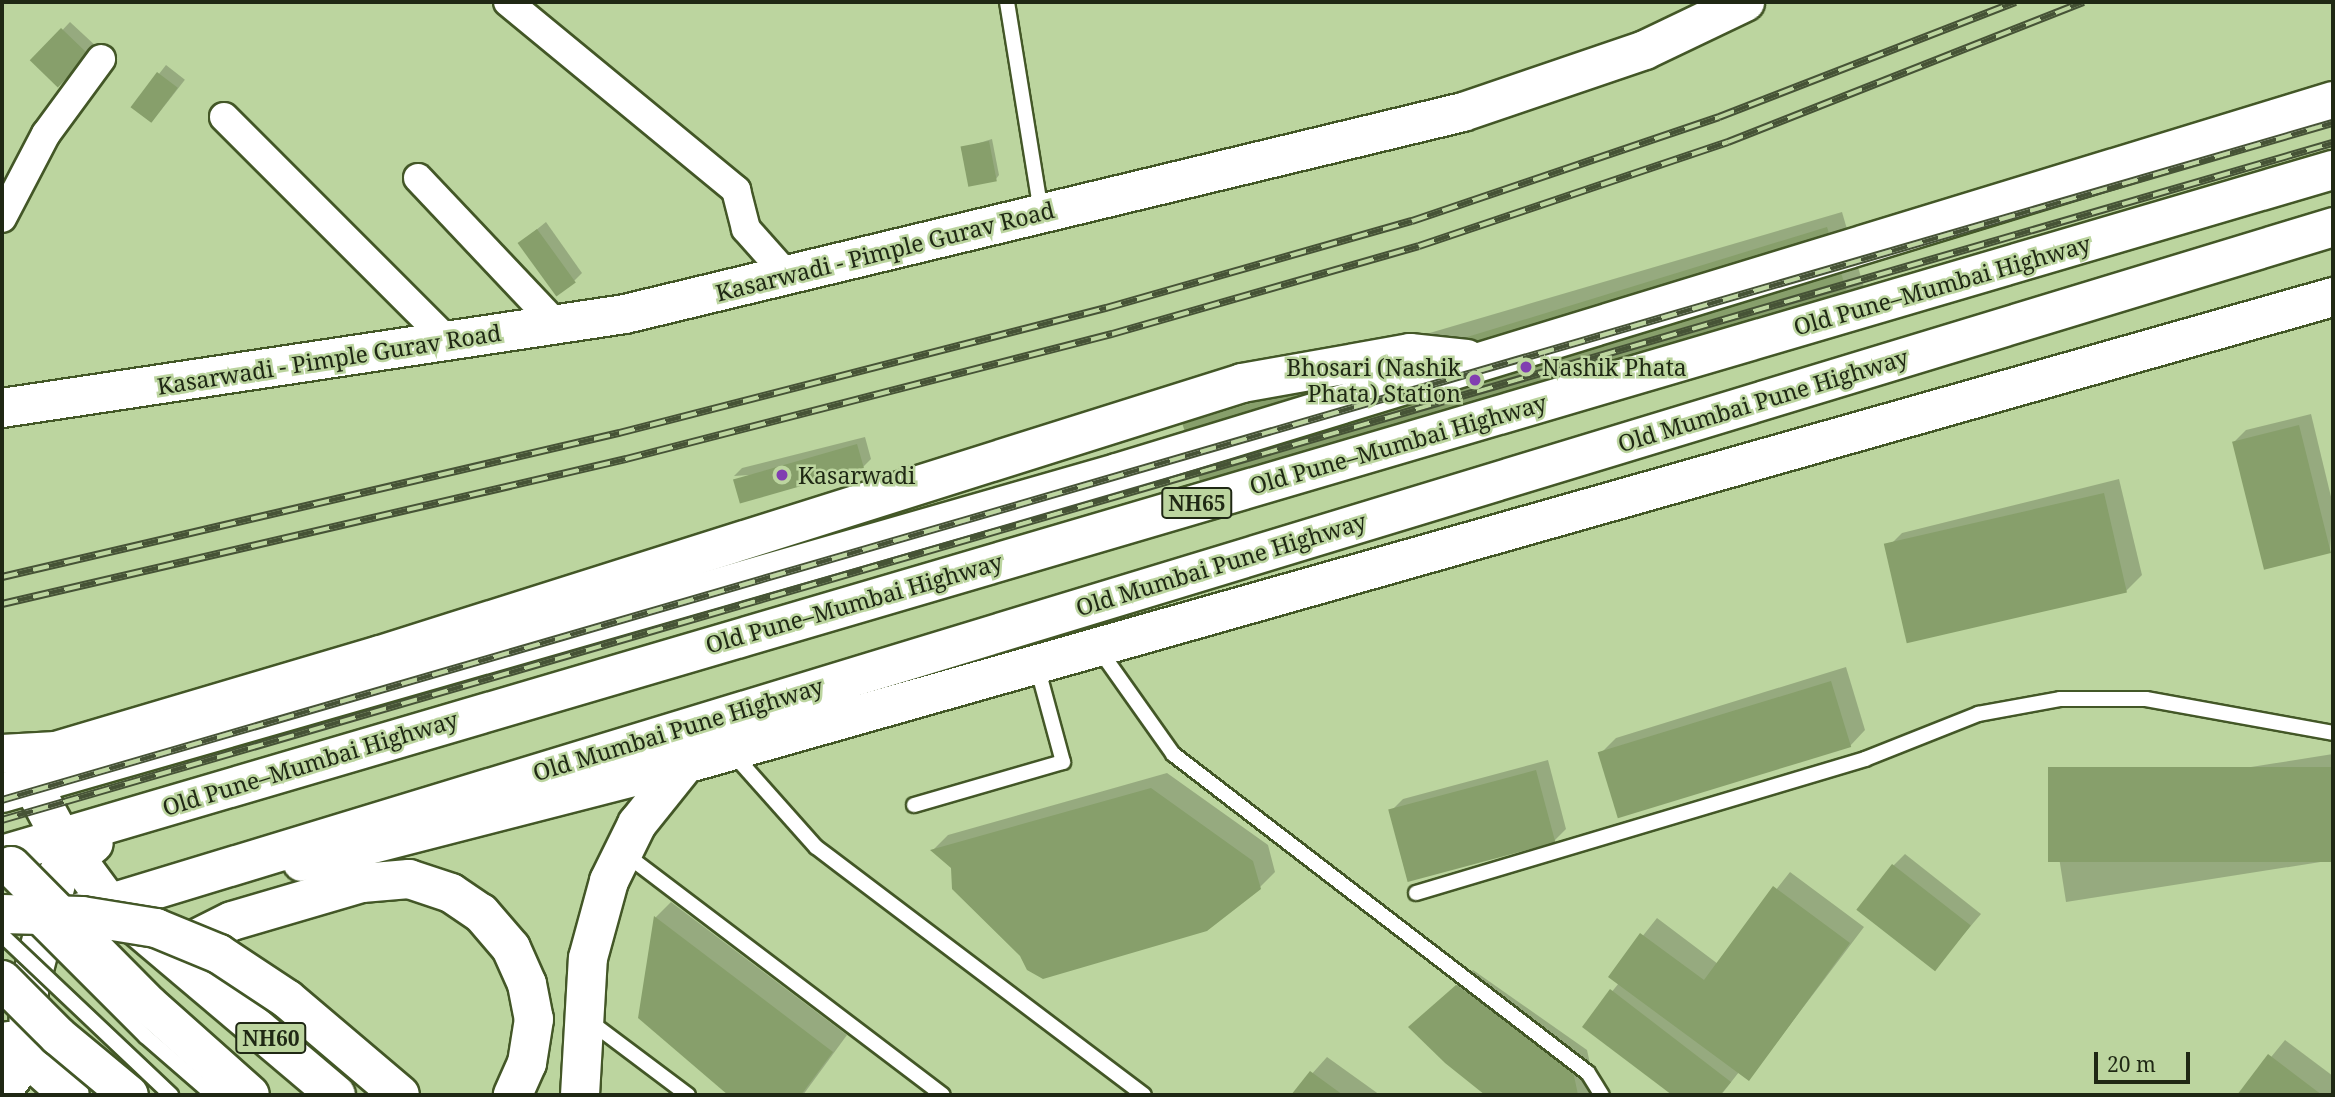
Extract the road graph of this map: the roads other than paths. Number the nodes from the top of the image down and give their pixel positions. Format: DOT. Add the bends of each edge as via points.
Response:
graph roads {
  1 [pos="508,2"];
  2 [pos="1007,2"];
  3 [pos="1745,2"];
  4 [pos="101,59"];
  5 [pos="2333,101"];
  6 [pos="224,117"];
  7 [pos="2333,170"];
  8 [pos="418,178"];
  9 [pos="1042,213"];
  10 [pos="2,218"];
  11 [pos="2333,227"];
  12 [pos="787,275"];
  13 [pos="2333,297"];
  14 [pos="557,325"];
  15 [pos="448,341"];
  16 [pos="1483,361"];
  17 [pos="2,408"];
  18 [pos="1097,647"];
  19 [pos="1036,664"];
  20 [pos="2333,733"];
  21 [pos="730,751"];
  22 [pos="2,754"];
  23 [pos="685,764"];
  24 [pos="17,788"];
  25 [pos="914,805"];
  26 [pos="68,848"];
  27 [pos="623,853"];
  28 [pos="2,856"];
  29 [pos="177,881"];
  30 [pos="1416,892"];
  31 [pos="109,903"];
  32 [pos="6,907"];
  33 [pos="232,921"];
  34 [pos="47,923"];
  35 [pos="2,936"];
  36 [pos="170,952"];
  37 [pos="2,980"];
  38 [pos="584,1017"];
  39 [pos="15,1046"];
  40 [pos="2,1091"];
  41 [pos="69,1095"];
  42 [pos="129,1095"];
  43 [pos="171,1095"];
  44 [pos="213,1095"];
  45 [pos="250,1095"];
  46 [pos="336,1095"];
  47 [pos="400,1095"];
  48 [pos="513,1095"];
  49 [pos="580,1095"];
  50 [pos="688,1095"];
  51 [pos="943,1095"];
  52 [pos="1144,1095"];
  53 [pos="1602,1095"];
  1 -- 12 [label="street" via="727,181 736,190 746,229"];
  2 -- 9 [label="lane"];
  3 -- 9 [label="main road, Kasarwadi - Pimple Gurav Road" via="1644,50 1463,112"];
  4 -- 10 [label="street" via="46,134"];
  5 -- 16 [label="main road"];
  6 -- 15 [label="street"];
  7 -- 26 [label="main road, Old Pune–Mumbai Highway / NH65" via="124,819"];
  8 -- 14 [label="street"];
  9 -- 12 [label="main road, Kasarwadi - Pimple Gurav Road"];
  11 -- 29 [label="main road, Old Mumbai Pune Highway"];
  12 -- 14 [label="main road, Kasarwadi - Pimple Gurav Road" via="625,314"];
  13 -- 18 [label="main road"];
  14 -- 15 [label="main road, Kasarwadi - Pimple Gurav Road"];
  15 -- 17 [label="main road, Kasarwadi - Pimple Gurav Road"];
  16 -- 22 [label="main road" via="1410,353 1242,383 380,655 56,751"];
  16 -- 24 [label="main road" via="744,583"];
  18 -- 19 [label="main road"];
  18 -- 53 [label="lane" via="1173,754 1588,1073"];
  19 -- 21 [label="main road"];
  19 -- 25 [label="lane" via="1063,762"];
  20 -- 30 [label="lane" via="2146,699 2060,699 1978,714 1865,759"];
  21 -- 23 [label="main road"];
  21 -- 52 [label="lane" via="816,847"];
  23 -- 27 [label="main road" via="637,824"];
  23 -- 29 [label="main road" via="310,861"];
  24 -- 26 [label="main road"];
  26 -- 28 [label="main road, Old Pune–Mumbai Highway"];
  26 -- 31 [label="main road, NH60"];
  26 -- 34 [label="main road"];
  27 -- 38 [label="main road" via="588,958"];
  27 -- 51 [label="lane"];
  28 -- 45 [label="main road, bridge" via="149,1004"];
  29 -- 31 [label="main road, Old Mumbai Pune Highway"];
  29 -- 33 [label="main road"];
  31 -- 34 [label="main road, Old Mumbai Pune Highway"];
  31 -- 36 [label="main road, NH60"];
  32 -- 44 [label="lane, bridge"];
  32 -- 47 [label="main road, bridge" via="156,928 219,954 287,999"];
  33 -- 36 [label="main road"];
  33 -- 48 [label="main road" via="362,883 410,879 451,893 481,913 512,948 527,984 534,1019 527,1063"];
  34 -- 35 [label="main road, Old Mumbai Pune Highway"];
  34 -- 39 [label="main road"];
  35 -- 43 [label="lane, bridge"];
  36 -- 46 [label="main road, NH60"];
  37 -- 42 [label="main road, bridge" via="58,1036"];
  38 -- 49 [label="main road"];
  38 -- 50 [label="lane"];
  39 -- 40 [label="main road"];
  39 -- 41 [label="main road"];
}
